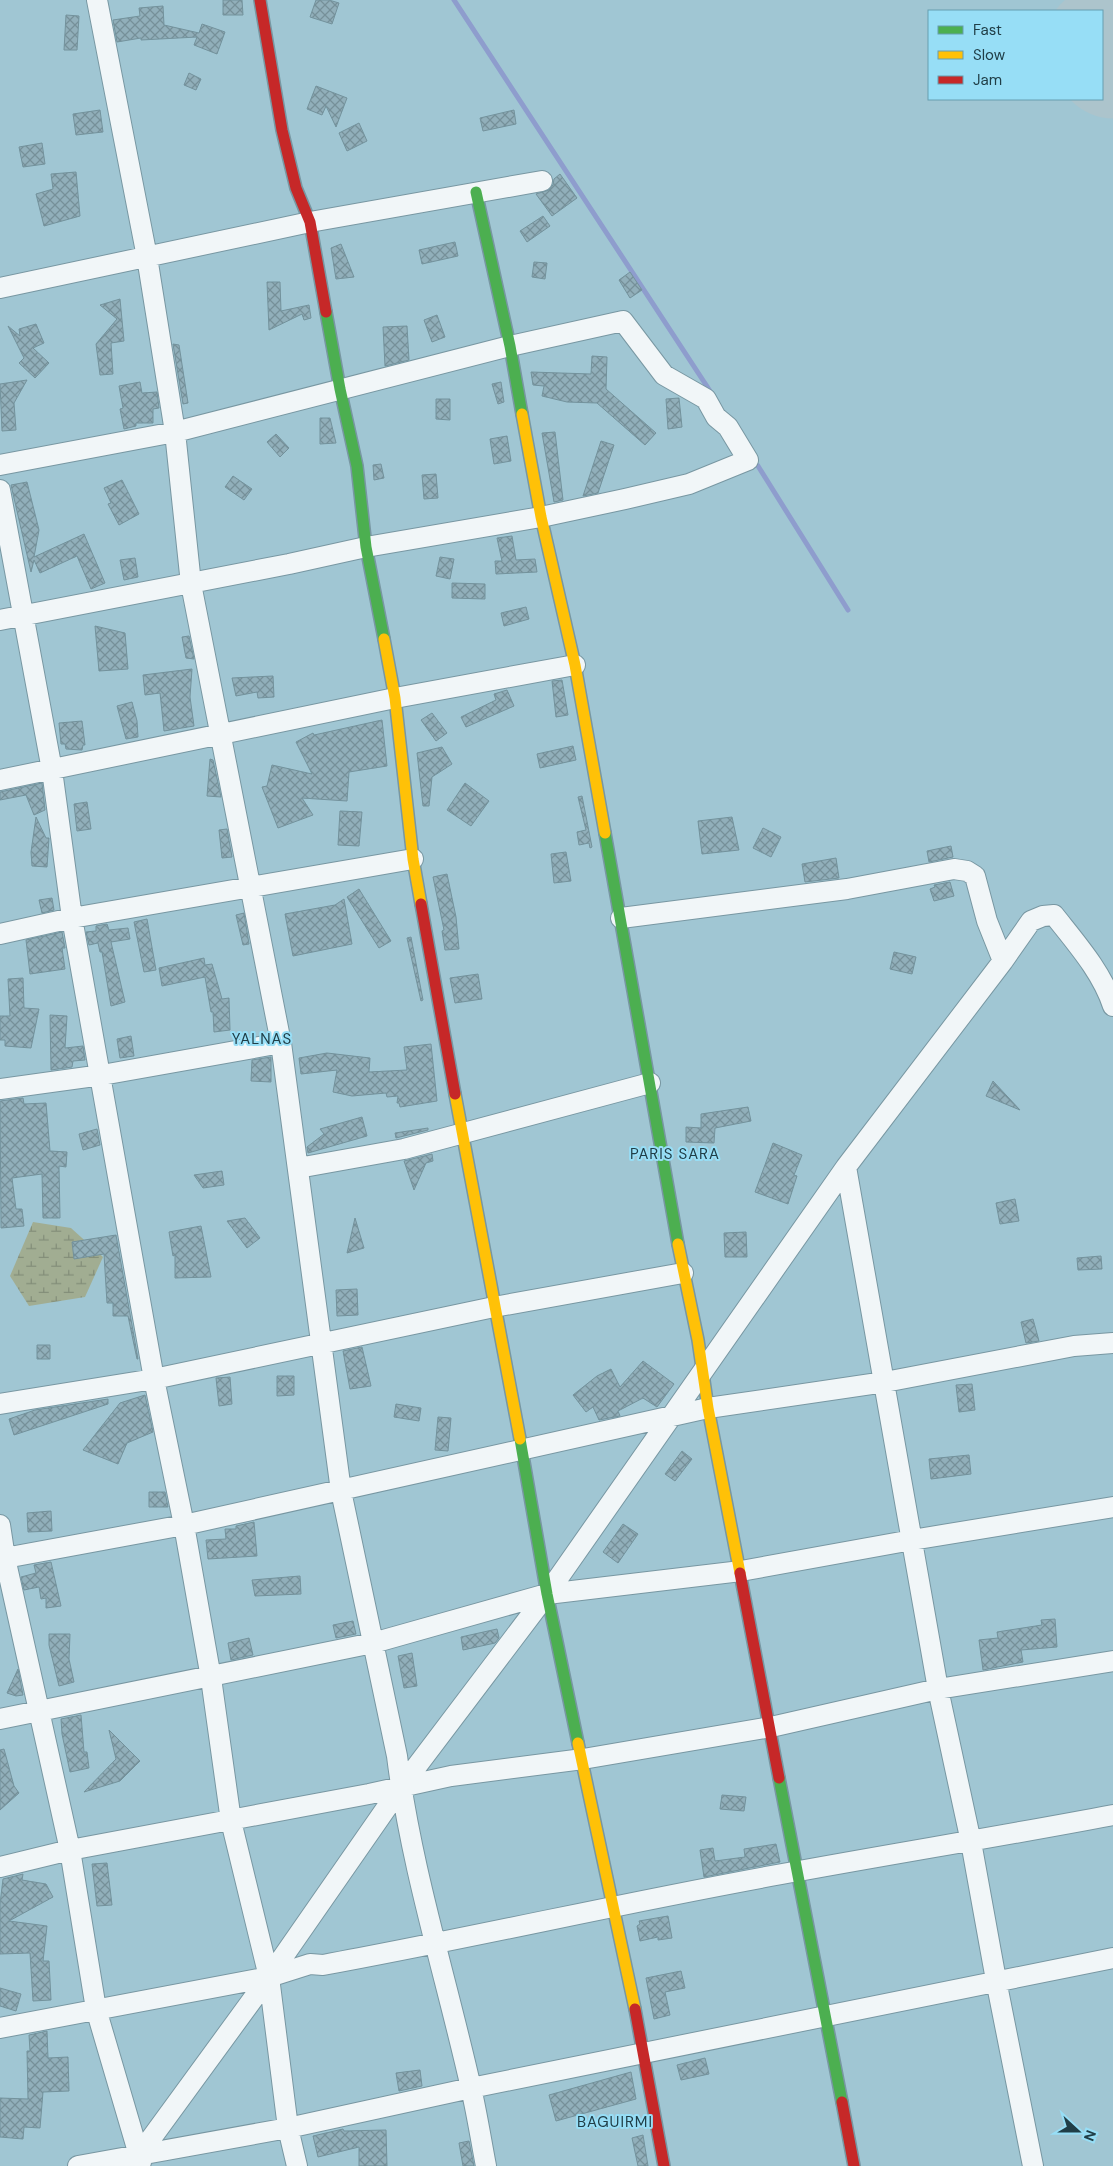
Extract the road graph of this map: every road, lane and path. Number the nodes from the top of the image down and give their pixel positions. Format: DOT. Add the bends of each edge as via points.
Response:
graph roads {
  1 [pos="97,0"];
  2 [pos="260,0"];
  3 [pos="542,181"];
  4 [pos="476,192"];
  5 [pos="310,222"];
  6 [pos="147,257"];
  7 [pos="0,288"];
  8 [pos="510,346"];
  9 [pos="340,389"];
  10 [pos="175,432"];
  11 [pos="0,465"];
  12 [pos="0,490"];
  13 [pos="541,517"];
  14 [pos="366,547"];
  15 [pos="191,584"];
  16 [pos="23,615"];
  17 [pos="0,620"];
  18 [pos="575,666"];
  19 [pos="395,698"];
  20 [pos="220,736"];
  21 [pos="52,770"];
  22 [pos="0,780"];
  23 [pos="413,859"];
  24 [pos="250,887"];
  25 [pos="72,918"];
  26 [pos="621,918"];
  27 [pos="0,934"];
  28 [pos="1003,961"];
  29 [pos="1113,1006"];
  30 [pos="281,1043"];
  31 [pos="102,1076"];
  32 [pos="650,1083"];
  33 [pos="0,1089"];
  34 [pos="463,1134"];
  35 [pos="846,1167"];
  36 [pos="298,1168"];
  37 [pos="683,1274"];
  38 [pos="494,1307"];
  39 [pos="320,1343"];
  40 [pos="1113,1343"];
  41 [pos="702,1372"];
  42 [pos="154,1379"];
  43 [pos="885,1382"];
  44 [pos="0,1404"];
  45 [pos="708,1408"];
  46 [pos="671,1416"];
  47 [pos="522,1449"];
  48 [pos="342,1491"];
  49 [pos="1113,1508"];
  50 [pos="0,1525"];
  51 [pos="184,1525"];
  52 [pos="912,1540"];
  53 [pos="2,1558"];
  54 [pos="741,1571"];
  55 [pos="547,1594"];
  56 [pos="374,1643"];
  57 [pos="1113,1661"];
  58 [pos="211,1678"];
  59 [pos="938,1689"];
  60 [pos="39,1712"];
  61 [pos="0,1720"];
  62 [pos="770,1727"];
  63 [pos="583,1759"];
  64 [pos="401,1787"];
  65 [pos="1113,1815"];
  66 [pos="231,1821"];
  67 [pos="971,1842"];
  68 [pos="70,1850"];
  69 [pos="0,1867"];
  70 [pos="798,1871"];
  71 [pos="612,1907"];
  72 [pos="435,1944"];
  73 [pos="1113,1958"];
  74 [pos="269,1977"];
  75 [pos="996,1980"];
  76 [pos="96,2009"];
  77 [pos="826,2016"];
  78 [pos="0,2028"];
  79 [pos="644,2054"];
  80 [pos="471,2088"];
  81 [pos="288,2128"];
  82 [pos="138,2162"];
  83 [pos="78,2166"];
  84 [pos="297,2166"];
  85 [pos="486,2166"];
  86 [pos="664,2166"];
  87 [pos="854,2166"];
  88 [pos="1033,2166"];
  1 -- 6 [label="street"];
  2 -- 5 [label="street" via="291,174"];
  3 -- 4 [label="street"];
  4 -- 5 [label="street"];
  4 -- 8 [label="street"];
  5 -- 6 [label="street"];
  5 -- 9 [label="street"];
  6 -- 7 [label="street"];
  6 -- 10 [label="street"];
  8 -- 9 [label="street"];
  8 -- 13 [label="street"];
  8 -- 13 [label="street" via="623,322 664,375 706,399 748,460 689,484"];
  9 -- 10 [label="street"];
  9 -- 14 [label="street" via="357,466"];
  10 -- 11 [label="street"];
  10 -- 15 [label="street"];
  12 -- 16 [label="street"];
  13 -- 14 [label="street"];
  13 -- 18 [label="street"];
  14 -- 15 [label="street"];
  14 -- 19 [label="street"];
  15 -- 16 [label="street"];
  15 -- 20 [label="street"];
  16 -- 17 [label="street"];
  16 -- 21 [label="street"];
  18 -- 19 [label="street"];
  18 -- 26 [label="street"];
  19 -- 20 [label="street"];
  19 -- 23 [label="street"];
  20 -- 21 [label="street"];
  20 -- 24 [label="street"];
  21 -- 22 [label="street"];
  21 -- 25 [label="street"];
  23 -- 24 [label="street"];
  23 -- 34 [label="street"];
  24 -- 25 [label="street"];
  24 -- 30 [label="street"];
  25 -- 27 [label="street"];
  25 -- 31 [label="street"];
  26 -- 28 [label="street" via="847,889 954,869 975,876 987,921"];
  26 -- 32 [label="street"];
  28 -- 29 [label="street" via="1031,920 1054,915 1090,962"];
  28 -- 35 [label="street"];
  30 -- 31 [label="street"];
  30 -- 36 [label="street"];
  31 -- 33 [label="street"];
  31 -- 42 [label="street"];
  32 -- 34 [label="street"];
  32 -- 37 [label="street"];
  34 -- 36 [label="street" via="404,1149"];
  34 -- 38 [label="street"];
  35 -- 41 [label="street"];
  35 -- 43 [label="street"];
  36 -- 39 [label="street"];
  37 -- 38 [label="street"];
  37 -- 41 [label="street"];
  38 -- 39 [label="street"];
  38 -- 47 [label="street"];
  39 -- 42 [label="street"];
  39 -- 48 [label="street"];
  40 -- 43 [label="street" via="1041,1351"];
  41 -- 45 [label="street"];
  41 -- 46 [label="street"];
  42 -- 44 [label="street"];
  42 -- 51 [label="street"];
  43 -- 45 [label="street"];
  43 -- 52 [label="street"];
  45 -- 46 [label="street"];
  45 -- 54 [label="street"];
  46 -- 47 [label="street"];
  46 -- 55 [label="street"];
  47 -- 48 [label="street"];
  47 -- 55 [label="street"];
  48 -- 51 [label="street"];
  48 -- 56 [label="street"];
  49 -- 52 [label="street"];
  50 -- 53 [label="street"];
  51 -- 53 [label="street"];
  51 -- 58 [label="street"];
  52 -- 54 [label="street"];
  52 -- 59 [label="street"];
  53 -- 60 [label="street"];
  54 -- 55 [label="street"];
  54 -- 62 [label="street"];
  55 -- 56 [label="street"];
  55 -- 63 [label="street"];
  55 -- 64 [label="street"];
  56 -- 58 [label="street"];
  56 -- 64 [label="street"];
  57 -- 59 [label="street"];
  58 -- 60 [label="street"];
  58 -- 66 [label="street"];
  59 -- 62 [label="street"];
  59 -- 67 [label="street"];
  60 -- 61 [label="street"];
  60 -- 68 [label="street"];
  62 -- 63 [label="street"];
  62 -- 70 [label="street"];
  63 -- 64 [label="street" via="451,1776"];
  63 -- 71 [label="street"];
  64 -- 66 [label="street"];
  64 -- 72 [label="street"];
  64 -- 74 [label="street"];
  65 -- 67 [label="street"];
  66 -- 68 [label="street"];
  66 -- 74 [label="street"];
  67 -- 70 [label="street"];
  67 -- 75 [label="street"];
  68 -- 69 [label="street"];
  68 -- 76 [label="street"];
  70 -- 71 [label="street"];
  70 -- 77 [label="street"];
  71 -- 72 [label="street"];
  71 -- 79 [label="street"];
  72 -- 74 [label="street" via="323,1965 310,1964"];
  72 -- 80 [label="street"];
  73 -- 75 [label="street"];
  74 -- 76 [label="street"];
  74 -- 81 [label="street"];
  74 -- 82 [label="street"];
  75 -- 77 [label="street"];
  75 -- 88 [label="street"];
  76 -- 78 [label="street"];
  76 -- 82 [label="street"];
  77 -- 79 [label="street"];
  77 -- 87 [label="street"];
  79 -- 80 [label="street"];
  79 -- 86 [label="street"];
  80 -- 81 [label="street"];
  80 -- 85 [label="street"];
  81 -- 82 [label="street"];
  81 -- 84 [label="street"];
  82 -- 83 [label="street"];
}
